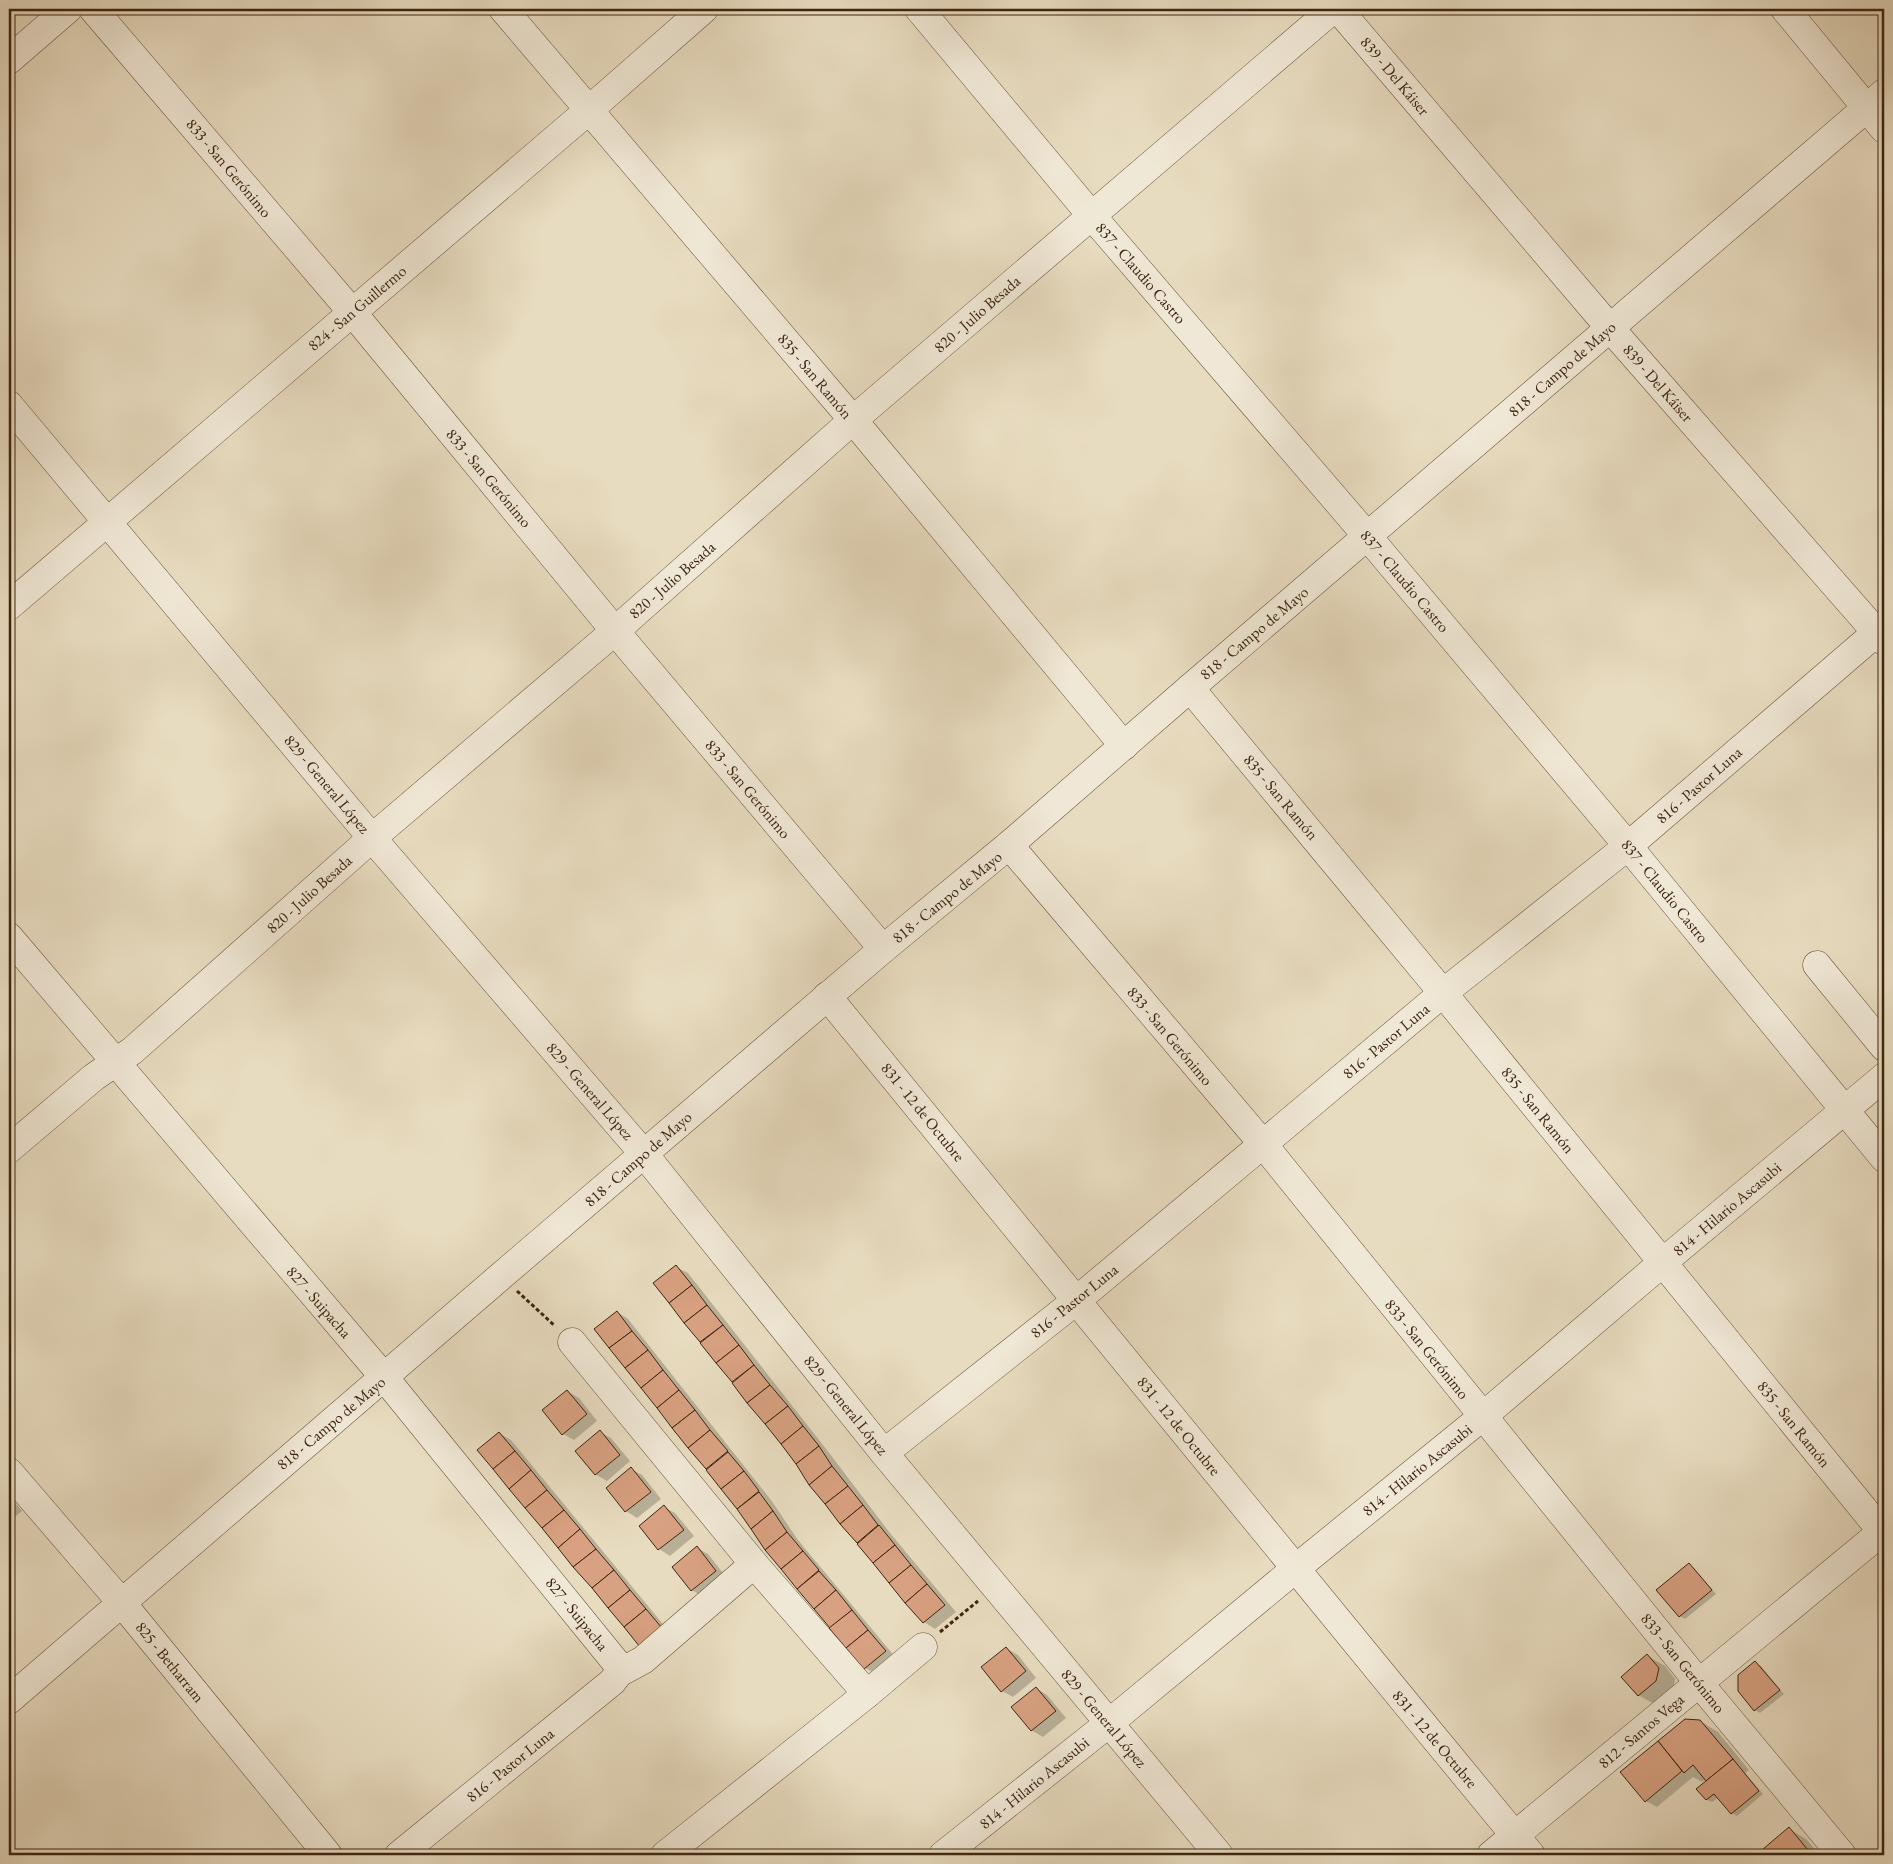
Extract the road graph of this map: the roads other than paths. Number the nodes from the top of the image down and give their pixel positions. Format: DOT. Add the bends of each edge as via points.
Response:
graph roads {
  1 [pos="68,9"];
  2 [pos="93,9"];
  3 [pos="503,9"];
  4 [pos="704,9"];
  5 [pos="919,9"];
  6 [pos="1333,9"];
  7 [pos="1338,9"];
  8 [pos="1785,9"];
  9 [pos="9,60"];
  10 [pos="1875,101"];
  11 [pos="589,110"];
  12 [pos="1884,129"];
  13 [pos="1091,215"];
  14 [pos="352,312"];
  15 [pos="1610,328"];
  16 [pos="9,405"];
  17 [pos="853,420"];
  18 [pos="108,521"];
  19 [pos="1368,537"];
  20 [pos="9,606"];
  21 [pos="615,631"];
  22 [pos="1882,633"];
  23 [pos="1190,688"];
  24 [pos="1124,746"];
  25 [pos="372,838"];
  26 [pos="1009,845"];
  27 [pos="1628,846"];
  28 [pos="9,937"];
  29 [pos="883,948"];
  30 [pos="1818,965"];
  31 [pos="1443,993"];
  32 [pos="827,996"];
  33 [pos="1884,1047"];
  34 [pos="115,1062"];
  35 [pos="1884,1077"];
  36 [pos="1845,1111"];
  37 [pos="1262,1144"];
  38 [pos="9,1149"];
  39 [pos="644,1154"];
  40 [pos="1884,1158"];
  41 [pos="1662,1263"];
  42 [pos="1077,1300"];
  43 [pos="572,1342"];
  44 [pos="384,1378"];
  45 [pos="1482,1417"];
  46 [pos="884,1453"];
  47 [pos="9,1472"];
  48 [pos="1884,1532"];
  49 [pos="754,1564"];
  50 [pos="1295,1569"];
  51 [pos="121,1602"];
  52 [pos="923,1647"];
  53 [pos="619,1673"];
  54 [pos="1699,1683"];
  55 [pos="866,1694"];
  56 [pos="9,1700"];
  57 [pos="1108,1724"];
  58 [pos="1523,1845"];
  59 [pos="328,1855"];
  60 [pos="399,1855"];
  61 [pos="665,1855"];
  62 [pos="943,1855"];
  63 [pos="1219,1855"];
  64 [pos="1491,1855"];
  65 [pos="1842,1855"];
  1 -- 9 [label="street"];
  2 -- 14 [label="street, 833 - San Gerónimo"];
  3 -- 11 [label="street, 835 - San Ramón"];
  4 -- 11 [label="street, 824 - San Guillermo"];
  5 -- 13 [label="street, 837 - Claudio Castro"];
  6 -- 13 [label="street, 820 - Julio Besada"];
  7 -- 15 [label="street, 839 - Del Káiser"];
  8 -- 10 [label="street"];
  10 -- 12 [label="street"];
  10 -- 15 [label="street, 818 - Campo de Mayo"];
  11 -- 14 [label="street, 824 - San Guillermo"];
  11 -- 17 [label="street, 835 - San Ramón"];
  13 -- 17 [label="street, 820 - Julio Besada"];
  13 -- 19 [label="street, 837 - Claudio Castro"];
  14 -- 18 [label="street, 824 - San Guillermo"];
  14 -- 21 [label="street, 833 - San Gerónimo"];
  15 -- 19 [label="street, 818 - Campo de Mayo"];
  15 -- 22 [label="street, 839 - Del Káiser"];
  16 -- 18 [label="street, 829 - General López"];
  17 -- 21 [label="street, 820 - Julio Besada"];
  17 -- 24 [label="street, 835 - San Ramón"];
  18 -- 20 [label="street, 824 - San Guillermo"];
  18 -- 25 [label="street, 829 - General López"];
  19 -- 23 [label="street, 818 - Campo de Mayo"];
  19 -- 27 [label="street, 837 - Claudio Castro"];
  21 -- 25 [label="street, 820 - Julio Besada"];
  21 -- 29 [label="street, 833 - San Gerónimo"];
  22 -- 27 [label="street, 816 - Pastor Luna"];
  23 -- 24 [label="street, 818 - Campo de Mayo"];
  23 -- 31 [label="street, 835 - San Ramón"];
  24 -- 26 [label="street, 818 - Campo de Mayo"];
  25 -- 34 [label="street, 820 - Julio Besada"];
  25 -- 39 [label="street, 829 - General López"];
  26 -- 29 [label="street, 818 - Campo de Mayo"];
  26 -- 37 [label="street, 833 - San Gerónimo"];
  27 -- 31 [label="street, 816 - Pastor Luna"];
  27 -- 36 [label="street, 837 - Claudio Castro"];
  28 -- 34 [label="street, 827 - Suipacha"];
  29 -- 32 [label="street, 818 - Campo de Mayo"];
  30 -- 33 [label="street"];
  31 -- 37 [label="street, 816 - Pastor Luna"];
  31 -- 41 [label="street, 835 - San Ramón"];
  32 -- 39 [label="street, 818 - Campo de Mayo"];
  32 -- 42 [label="street, 831 - 12 de Octubre"];
  34 -- 38 [label="street, 820 - Julio Besada"];
  34 -- 44 [label="street, 827 - Suipacha"];
  35 -- 36 [label="street, 814 - Hilario Ascasubi"];
  36 -- 40 [label="street, 837 - Claudio Castro"];
  36 -- 41 [label="street, 814 - Hilario Ascasubi"];
  37 -- 42 [label="street, 816 - Pastor Luna"];
  37 -- 45 [label="street, 833 - San Gerónimo"];
  39 -- 44 [label="street, 818 - Campo de Mayo"];
  39 -- 46 [label="street, 829 - General López"];
  41 -- 45 [label="street, 814 - Hilario Ascasubi"];
  41 -- 48 [label="street, 835 - San Ramón"];
  42 -- 46 [label="street, 816 - Pastor Luna"];
  42 -- 50 [label="street, 831 - 12 de Octubre"];
  43 -- 49 [label="street"];
  44 -- 51 [label="street, 818 - Campo de Mayo"];
  44 -- 53 [label="street, 827 - Suipacha" via="618,1664"];
  45 -- 50 [label="street, 814 - Hilario Ascasubi"];
  45 -- 54 [label="street, 833 - San Gerónimo"];
  46 -- 57 [label="street, 829 - General López"];
  47 -- 51 [label="street, 825 - Betharram"];
  48 -- 54 [label="street, 812 - Santos Vega"];
  49 -- 53 [label="street, 816 - Pastor Luna" via="643,1660"];
  49 -- 55 [label="street"];
  50 -- 57 [label="street, 814 - Hilario Ascasubi"];
  50 -- 58 [label="street, 831 - 12 de Octubre"];
  51 -- 56 [label="street, 818 - Campo de Mayo"];
  51 -- 59 [label="street, 825 - Betharram"];
  52 -- 55 [label="street"];
  53 -- 60 [label="street, 816 - Pastor Luna"];
  54 -- 58 [label="street, 812 - Santos Vega"];
  54 -- 65 [label="street, 833 - San Gerónimo"];
  55 -- 61 [label="street"];
  57 -- 62 [label="street, 814 - Hilario Ascasubi"];
  57 -- 63 [label="street, 829 - General López"];
  58 -- 64 [label="street, 812 - Santos Vega"];
}
